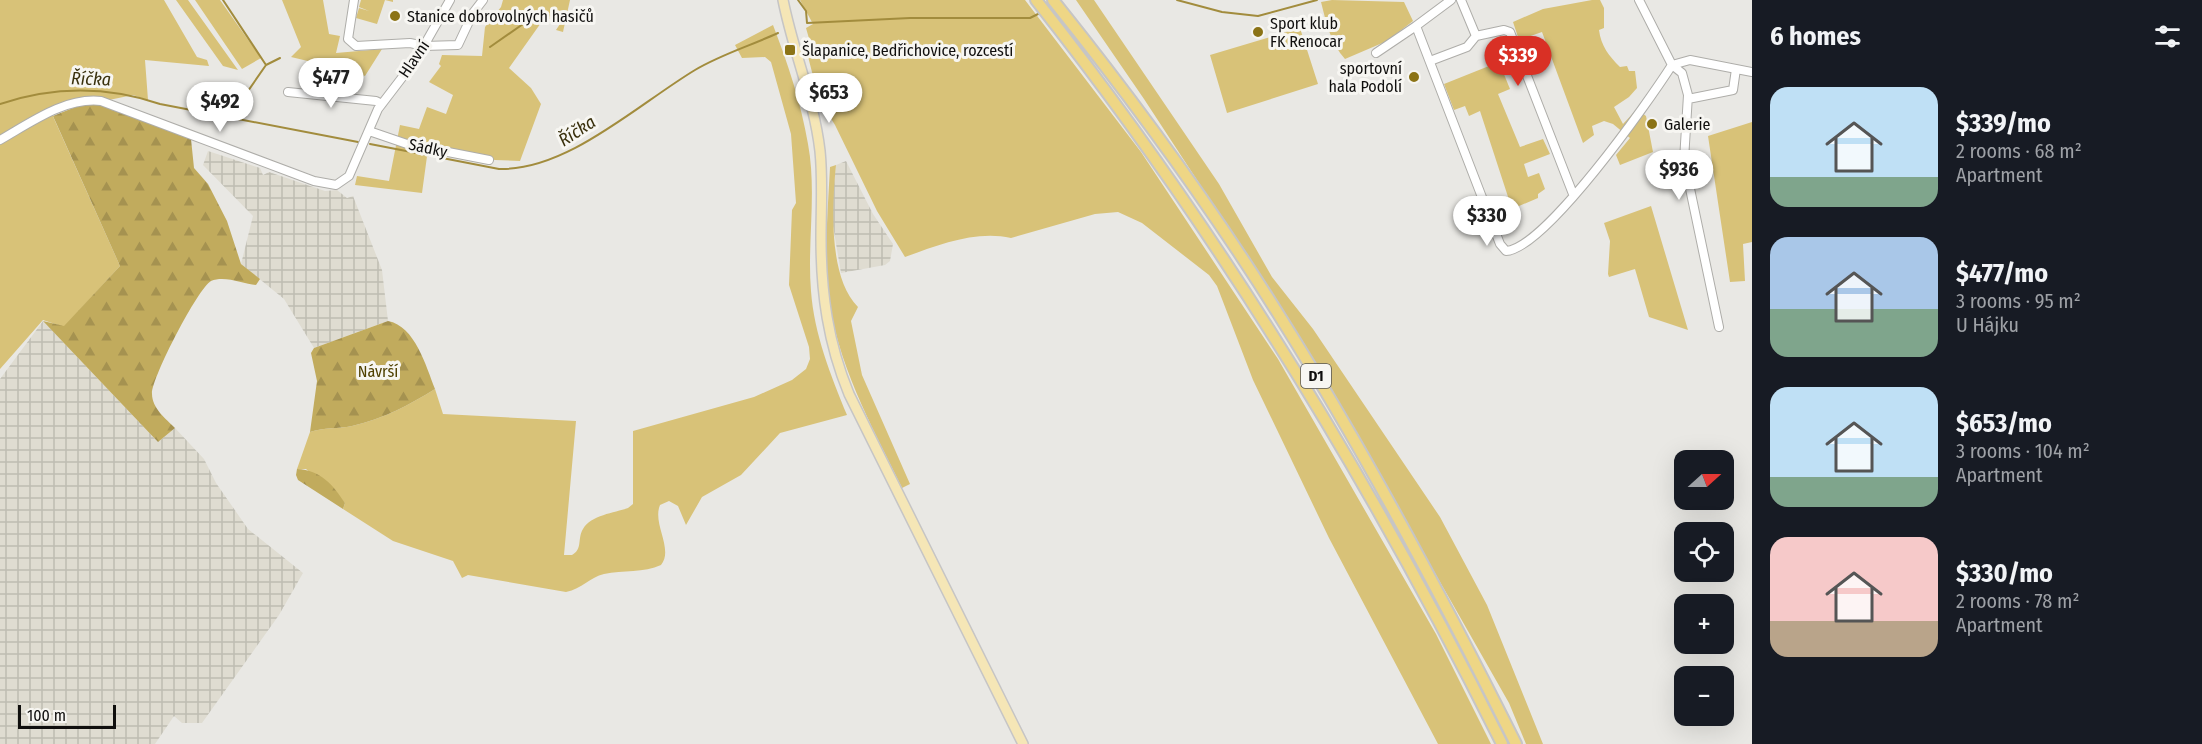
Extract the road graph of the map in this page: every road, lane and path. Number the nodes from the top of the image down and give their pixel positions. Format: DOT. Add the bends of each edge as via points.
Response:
graph roads {
  1 [pos="354,0"];
  2 [pos="450,0"];
  3 [pos="483,0"];
  4 [pos="777,0"];
  5 [pos="783,0"];
  6 [pos="1036,0"];
  7 [pos="1053,0"];
  8 [pos="1451,0"];
  9 [pos="1461,0"];
  10 [pos="1639,0"];
  11 [pos="786,15"];
  12 [pos="1416,26"];
  13 [pos="1476,36"];
  14 [pos="424,46"];
  15 [pos="1376,52"];
  16 [pos="1430,61"];
  17 [pos="1672,65"];
  18 [pos="1736,69"];
  19 [pos="1752,72"];
  20 [pos="288,92"];
  21 [pos="1688,99"];
  22 [pos="382,104"];
  23 [pos="369,131"];
  24 [pos="0,140"];
  25 [pos="489,160"];
  26 [pos="1573,194"];
  27 [pos="1719,327"];
  28 [pos="1023,744"];
  29 [pos="1502,744"];
  30 [pos="1516,744"];
  1 -- 14 [label="street" via="348,39 351,43"];
  2 -- 14 [label="street, Hlavní"];
  3 -- 14 [label="street" via="458,45"];
  4 -- 11 [label="main road"];
  5 -- 11 [label="main road"];
  6 -- 29 [label="highway, D1" via="1218,248 1280,346 1351,462 1445,630"];
  7 -- 30 [label="highway, D1" via="1171,156 1282,319 1369,466"];
  8 -- 12 [label="street"];
  9 -- 13 [label="street"];
  10 -- 17 [label="street"];
  11 -- 28 [label="main road" via="818,138 822,280 834,354 849,394"];
  12 -- 15 [label="street"];
  12 -- 16 [label="street"];
  13 -- 16 [label="street" via="1467,47"];
  13 -- 26 [label="street" via="1510,32"];
  14 -- 22 [label="street, Hlavní"];
  16 -- 26 [label="street" via="1506,251 1524,245 1553,220"];
  17 -- 18 [label="street" via="1690,60"];
  17 -- 21 [label="street" via="1682,73"];
  17 -- 26 [label="street" via="1644,110"];
  18 -- 19 [label="street"];
  18 -- 21 [label="street" via="1733,90"];
  20 -- 22 [label="street"];
  21 -- 27 [label="street" via="1684,160"];
  22 -- 23 [label="street, Hlavní"];
  23 -- 24 [label="street, Hlavní" via="351,172 344,181 331,185 314,182 101,101 82,100 58,109"];
  23 -- 25 [label="street, Sádky" via="407,144"];
}
